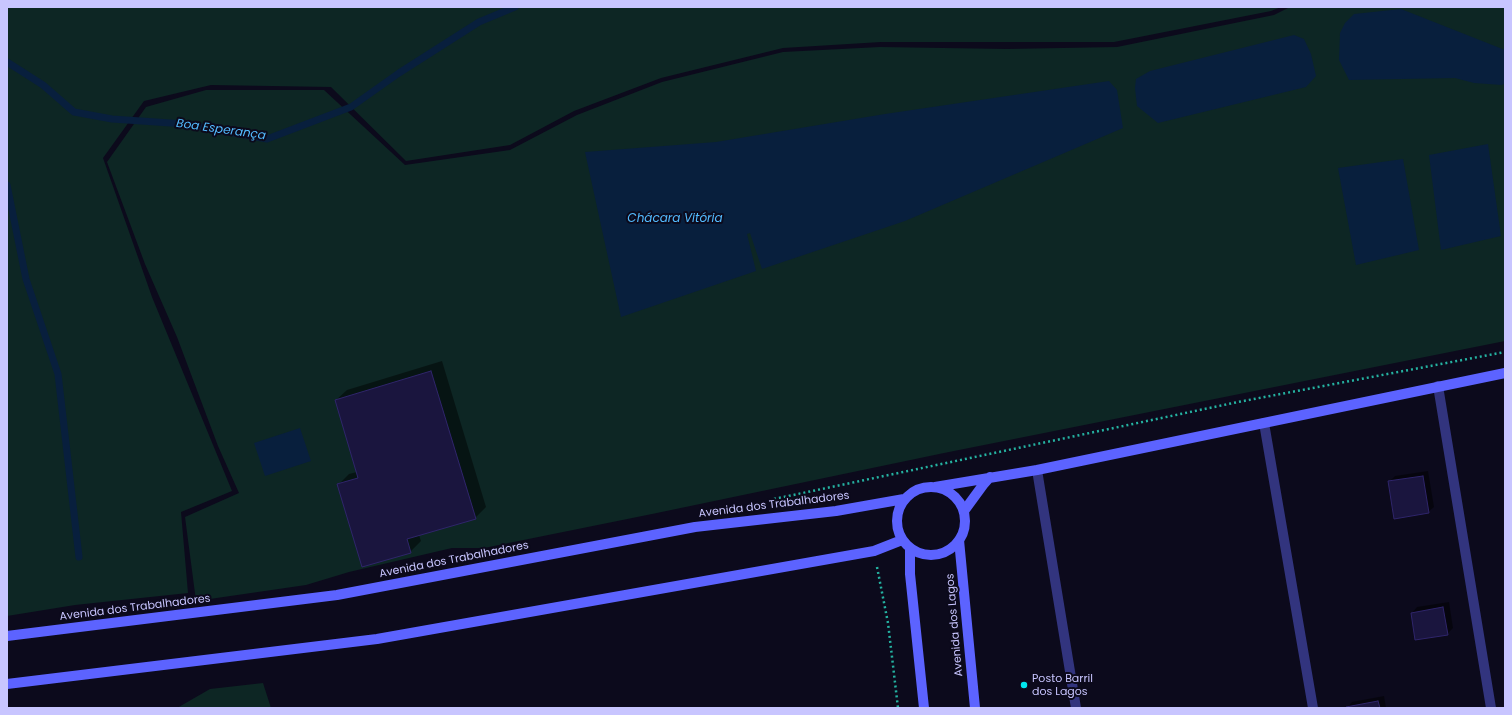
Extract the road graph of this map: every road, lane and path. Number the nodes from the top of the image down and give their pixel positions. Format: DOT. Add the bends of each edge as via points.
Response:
graph roads {
  1 [pos="1505,352"];
  2 [pos="1505,372"];
  3 [pos="1438,386"];
  4 [pos="1264,423"];
  5 [pos="1038,470"];
  6 [pos="990,477"];
  7 [pos="935,487"];
  8 [pos="904,499"];
  9 [pos="768,501"];
  10 [pos="964,511"];
  11 [pos="902,540"];
  12 [pos="959,540"];
  13 [pos="910,548"];
  14 [pos="874,551"];
  15 [pos="7,636"];
  16 [pos="7,684"];
  17 [pos="898,708"];
  18 [pos="924,708"];
  19 [pos="975,708"];
  20 [pos="1076,708"];
  21 [pos="1313,708"];
  22 [pos="1491,708"];
  1 -- 9 [label="path" via="1238,402"];
  2 -- 3 [label="main road, Avenida dos Trabalhadores"];
  3 -- 4 [label="main road, Avenida dos Trabalhadores"];
  3 -- 22 [label="street"];
  4 -- 5 [label="main road, Avenida dos Trabalhadores"];
  4 -- 21 [label="street"];
  5 -- 6 [label="main road, Avenida dos Trabalhadores"];
  5 -- 20 [label="street"];
  6 -- 7 [label="main road, Avenida dos Trabalhadores"];
  6 -- 10 [label="main road"];
  7 -- 8 [label="main road, Avenida dos Trabalhadores" via="923,487"];
  7 -- 10 [label="main road" via="950,492"];
  8 -- 11 [label="main road" via="896,519"];
  8 -- 15 [label="main road, Avenida dos Trabalhadores" via="836,511 695,527 337,594"];
  10 -- 12 [label="main road" via="964,531"];
  11 -- 13 [label="main road"];
  11 -- 14 [label="main road"];
  12 -- 13 [label="main road" via="942,553 930,555"];
  12 -- 19 [label="main road, Avenida dos Lagos"];
  13 -- 18 [label="main road" via="910,574"];
  14 -- 16 [label="main road" via="376,639"];
  14 -- 17 [label="path" via="888,623"];
}
